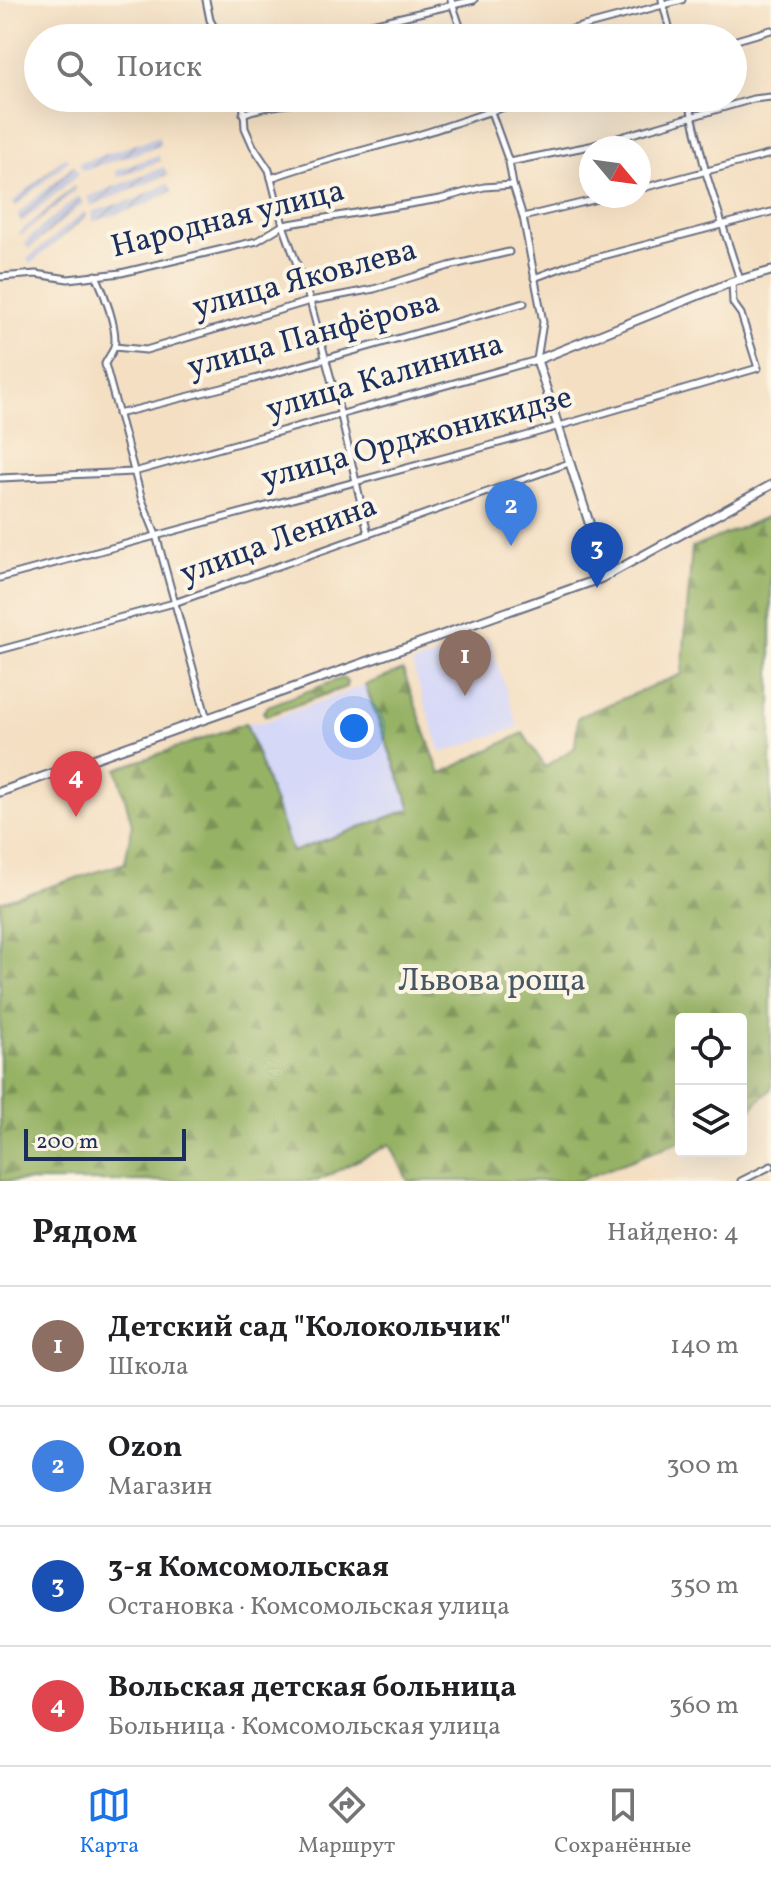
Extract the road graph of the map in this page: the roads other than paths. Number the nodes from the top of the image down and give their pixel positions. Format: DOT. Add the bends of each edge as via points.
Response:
graph roads {
  1 [pos="206,0"];
  2 [pos="474,0"];
  3 [pos="682,0"];
  4 [pos="663,2"];
  5 [pos="453,3"];
  6 [pos="212,24"];
  7 [pos="368,24"];
  8 [pos="460,24"];
  9 [pos="587,24"];
  10 [pos="668,24"];
  11 [pos="771,30"];
  12 [pos="747,37"];
  13 [pos="771,97"];
  14 [pos="747,101"];
  15 [pos="248,112"];
  16 [pos="485,112"];
  17 [pos="492,112"];
  18 [pos="692,112"];
  19 [pos="710,112"];
  20 [pos="243,114"];
  21 [pos="693,117"];
  22 [pos="771,154"];
  23 [pos="509,162"];
  24 [pos="706,173"];
  25 [pos="271,178"];
  26 [pos="513,185"];
  27 [pos="651,186"];
  28 [pos="579,203"];
  29 [pos="771,212"];
  30 [pos="523,217"];
  31 [pos="283,225"];
  32 [pos="723,225"];
  33 [pos="509,252"];
  34 [pos="771,271"];
  35 [pos="96,275"];
  36 [pos="0,277"];
  37 [pos="534,278"];
  38 [pos="736,281"];
  39 [pos="310,301"];
  40 [pos="524,303"];
  41 [pos="114,347"];
  42 [pos="323,359"];
  43 [pos="537,360"];
  44 [pos="118,414"];
  45 [pos="341,416"];
  46 [pos="558,425"];
  47 [pos="569,463"];
  48 [pos="134,472"];
  49 [pos="0,478"];
  50 [pos="356,480"];
  51 [pos="771,485"];
  52 [pos="368,534"];
  53 [pos="156,535"];
  54 [pos="610,574"];
  55 [pos="0,578"];
  56 [pos="174,603"];
  57 [pos="0,650"];
  58 [pos="207,720"];
  59 [pos="0,792"];
  60 [pos="771,1166"];
  61 [pos="741,1181"];
  1 -- 6 [label="street"];
  2 -- 5 [label="street"];
  3 -- 4 [label="street"];
  4 -- 9 [label="street"];
  4 -- 10 [label="street"];
  5 -- 7 [label="street"];
  5 -- 8 [label="street"];
  11 -- 12 [label="street"];
  13 -- 14 [label="street"];
  15 -- 20 [label="street"];
  16 -- 25 [label="street"];
  17 -- 23 [label="street"];
  18 -- 21 [label="street"];
  19 -- 21 [label="street"];
  20 -- 25 [label="street"];
  21 -- 23 [label="street"];
  21 -- 24 [label="street"];
  22 -- 24 [label="street"];
  23 -- 26 [label="street"];
  24 -- 27 [label="street"];
  24 -- 32 [label="street"];
  25 -- 31 [label="street"];
  26 -- 30 [label="street"];
  26 -- 31 [label="street, Народная улица"];
  28 -- 30 [label="street"];
  29 -- 32 [label="street"];
  30 -- 37 [label="street"];
  31 -- 35 [label="street, Народная улица" via="257,241"];
  31 -- 39 [label="street"];
  32 -- 37 [label="street"];
  32 -- 38 [label="street"];
  33 -- 39 [label="street, улица Яковлева"];
  34 -- 38 [label="main road, улица Калинина"];
  35 -- 36 [label="street, Народная улица"];
  35 -- 41 [label="street" via="105,294"];
  37 -- 43 [label="street" via="543,322"];
  38 -- 43 [label="main road, улица Калинина"];
  38 -- 46 [label="street, улица Орджоникидзе" via="733,303 758,368"];
  39 -- 41 [label="street, улица Яковлева" via="146,350"];
  39 -- 42 [label="street"];
  40 -- 42 [label="street, улица Панфёрова"];
  41 -- 44 [label="street" via="105,364"];
  42 -- 44 [label="street, улица Панфёрова"];
  42 -- 45 [label="street"];
  43 -- 45 [label="street, улица Калинина"];
  43 -- 46 [label="main road"];
  44 -- 48 [label="street"];
  45 -- 48 [label="street, улица Калинина"];
  45 -- 50 [label="street"];
  46 -- 47 [label="main road"];
  46 -- 50 [label="street, улица Орджоникидзе"];
  47 -- 52 [label="street, улица Ленина"];
  47 -- 54 [label="main road"];
  48 -- 49 [label="street, улица Калинина"];
  48 -- 53 [label="street"];
  50 -- 52 [label="street"];
  50 -- 53 [label="street, улица Орджоникидзе"];
  51 -- 54 [label="main road"];
  52 -- 56 [label="street, улица Ленина"];
  53 -- 55 [label="street, улица Орджоникидзе"];
  53 -- 56 [label="street"];
  54 -- 58 [label="main road"];
  56 -- 57 [label="street, улица Ленина"];
  56 -- 58 [label="street"];
  58 -- 59 [label="main road"];
  60 -- 61 [label="street"];
}
